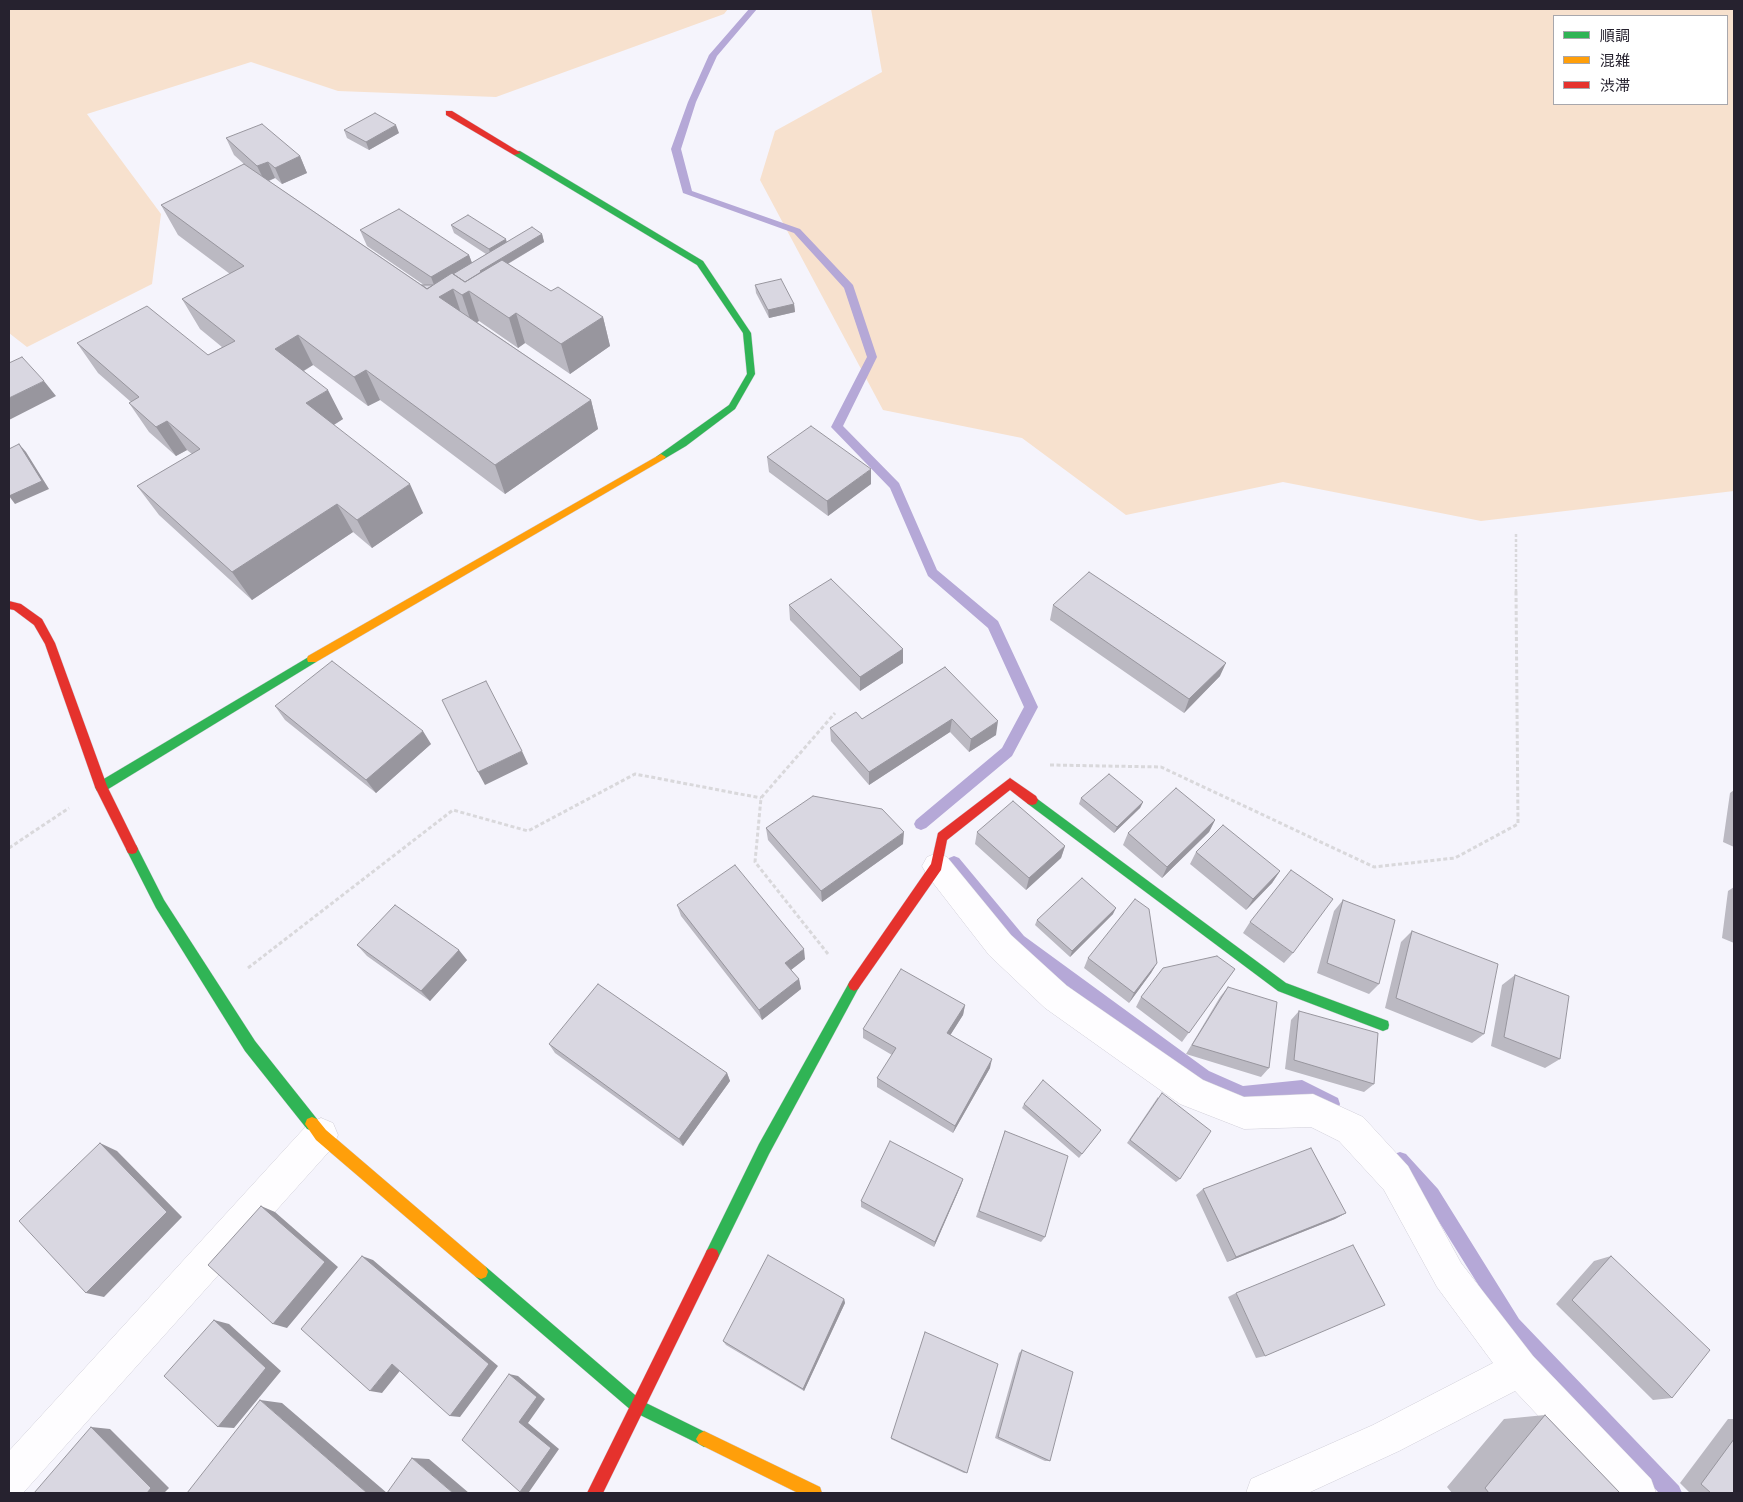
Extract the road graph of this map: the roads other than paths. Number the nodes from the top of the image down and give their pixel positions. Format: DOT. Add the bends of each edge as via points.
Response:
graph roads {
  1 [pos="449,113"];
  2 [pos="9,605"];
  3 [pos="101,787"];
  4 [pos="938,866"];
  5 [pos="1383,1025"];
  6 [pos="321,1135"];
  7 [pos="1520,1369"];
  8 [pos="637,1406"];
  9 [pos="9,1479"];
  10 [pos="595,1493"];
  11 [pos="814,1493"];
  12 [pos="1265,1493"];
  13 [pos="1637,1493"];
  1 -- 3 [label="street" via="700,263 747,333 751,374 732,407 684,444 279,678"];
  2 -- 3 [label="street" via="38,622 50,642"];
  3 -- 6 [label="street" via="160,904 216,993 250,1046"];
  4 -- 5 [label="street" via="942,837 1010,783 1282,987"];
  4 -- 7 [label="street" via="1000,945 1056,997 1192,1092 1244,1113 1314,1110 1351,1129 1396,1178 1449,1275"];
  4 -- 8 [label="street" via="853,986 764,1148"];
  6 -- 8 [label="street"];
  6 -- 9 [label="street"];
  7 -- 12 [label="street" via="1386,1438"];
  7 -- 13 [label="street"];
  8 -- 10 [label="street"];
  8 -- 11 [label="street"];
}
